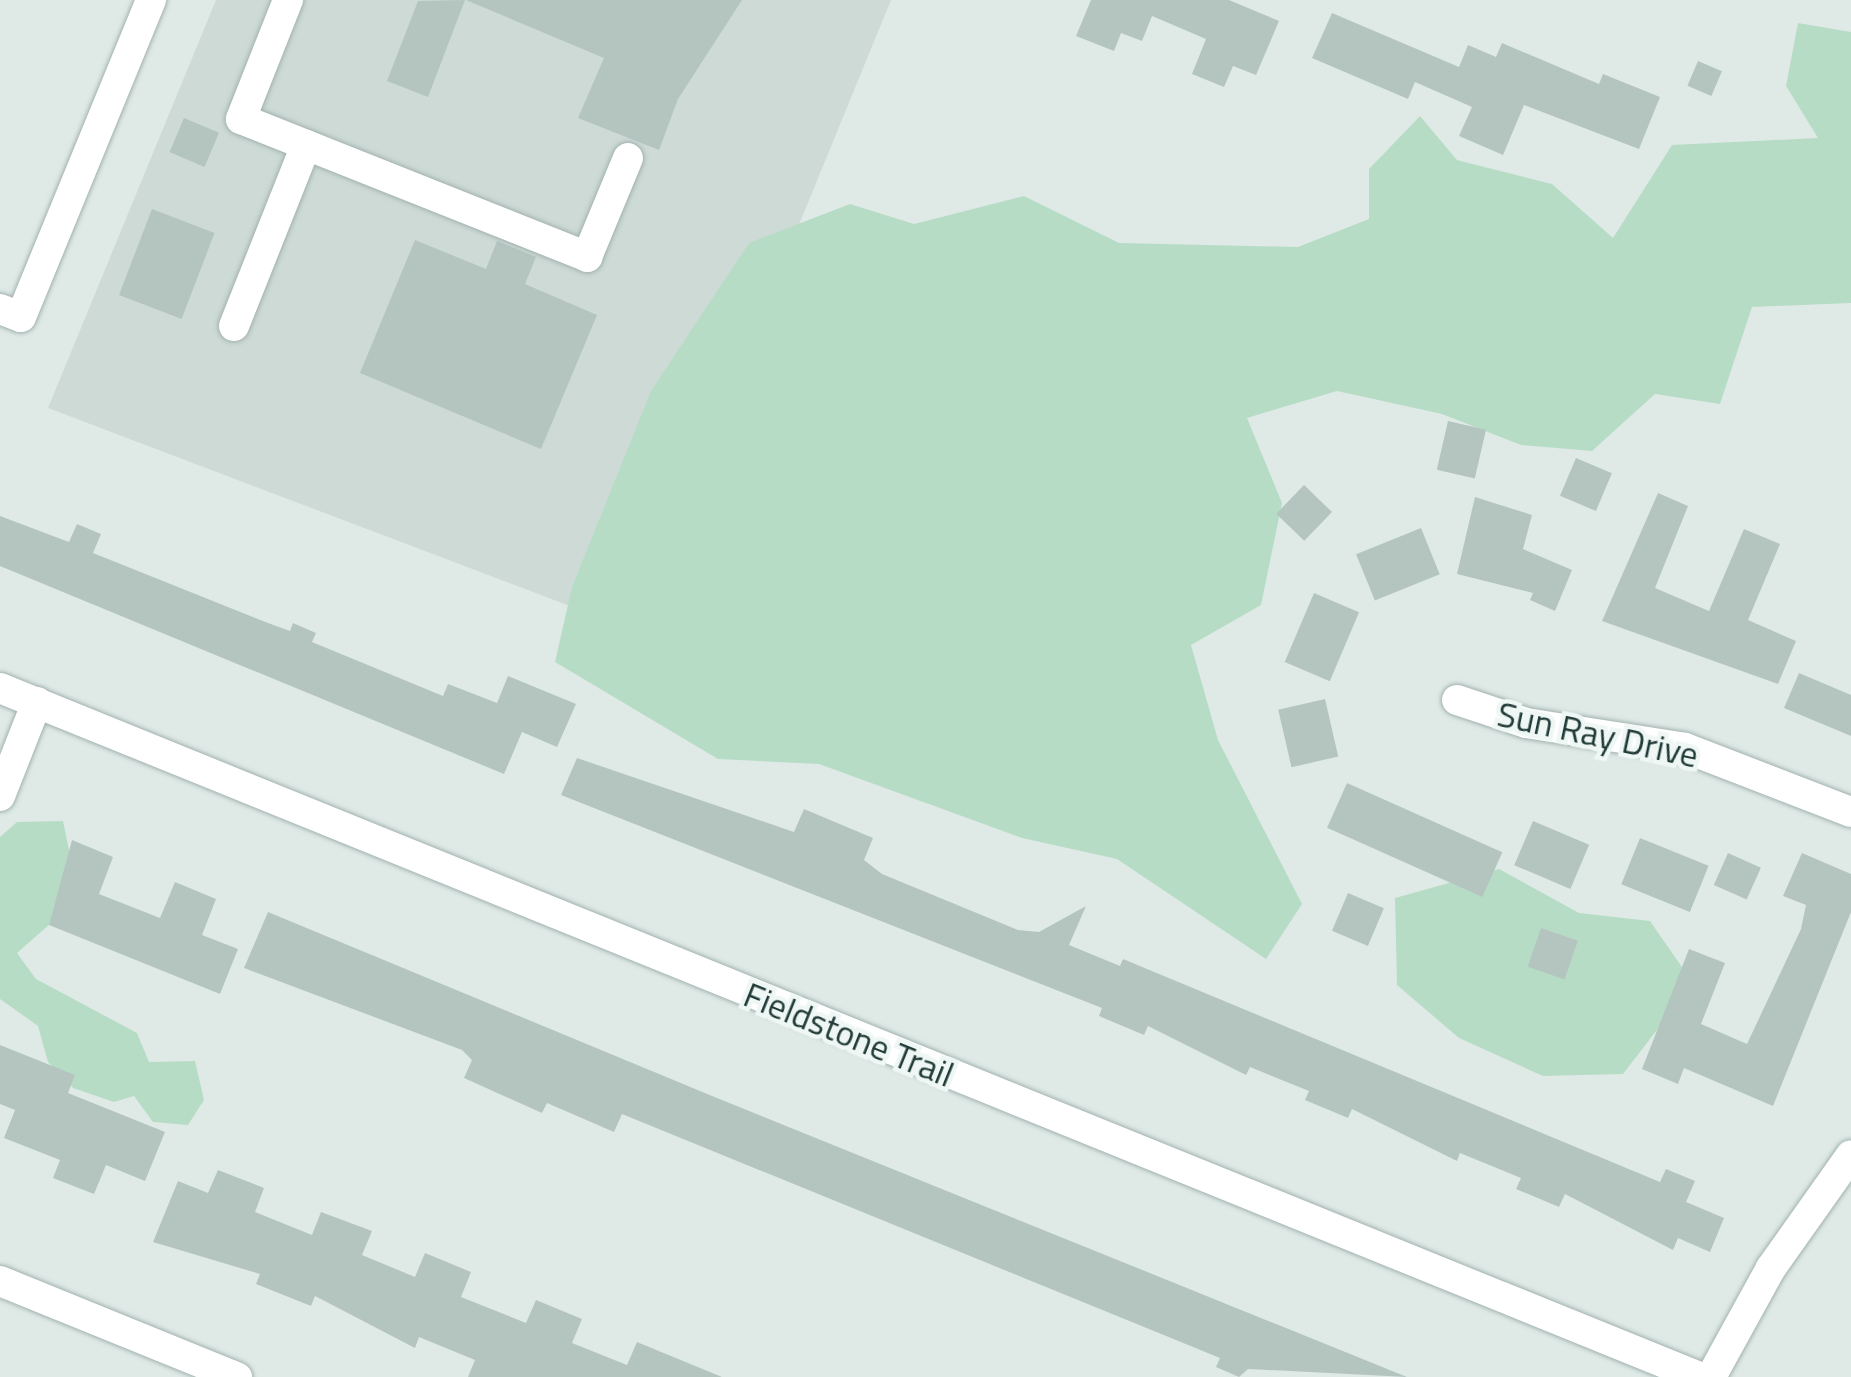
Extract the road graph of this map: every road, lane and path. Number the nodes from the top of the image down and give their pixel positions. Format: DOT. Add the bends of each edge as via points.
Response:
graph roads {
  1 [pos="151,0"];
  2 [pos="288,0"];
  3 [pos="306,145"];
  4 [pos="628,158"];
  5 [pos="0,308"];
  6 [pos="234,326"];
  7 [pos="0,688"];
  8 [pos="1457,700"];
  9 [pos="36,702"];
  10 [pos="0,796"];
  11 [pos="1851,812"];
  12 [pos="1851,1157"];
  13 [pos="0,1281"];
  14 [pos="237,1377"];
  15 [pos="1699,1377"];
  16 [pos="1711,1377"];
  1 -- 5 [label="street" via="21,317"];
  2 -- 3 [label="street" via="242,119"];
  3 -- 4 [label="street" via="587,258"];
  3 -- 6 [label="street"];
  7 -- 9 [label="street, Fieldstone Trail"];
  8 -- 11 [label="street, Sun Ray Drive" via="1526,723 1685,748"];
  9 -- 10 [label="street"];
  9 -- 15 [label="street, Fieldstone Trail"];
  12 -- 16 [label="street" via="1771,1268"];
  13 -- 14 [label="street"];
}
